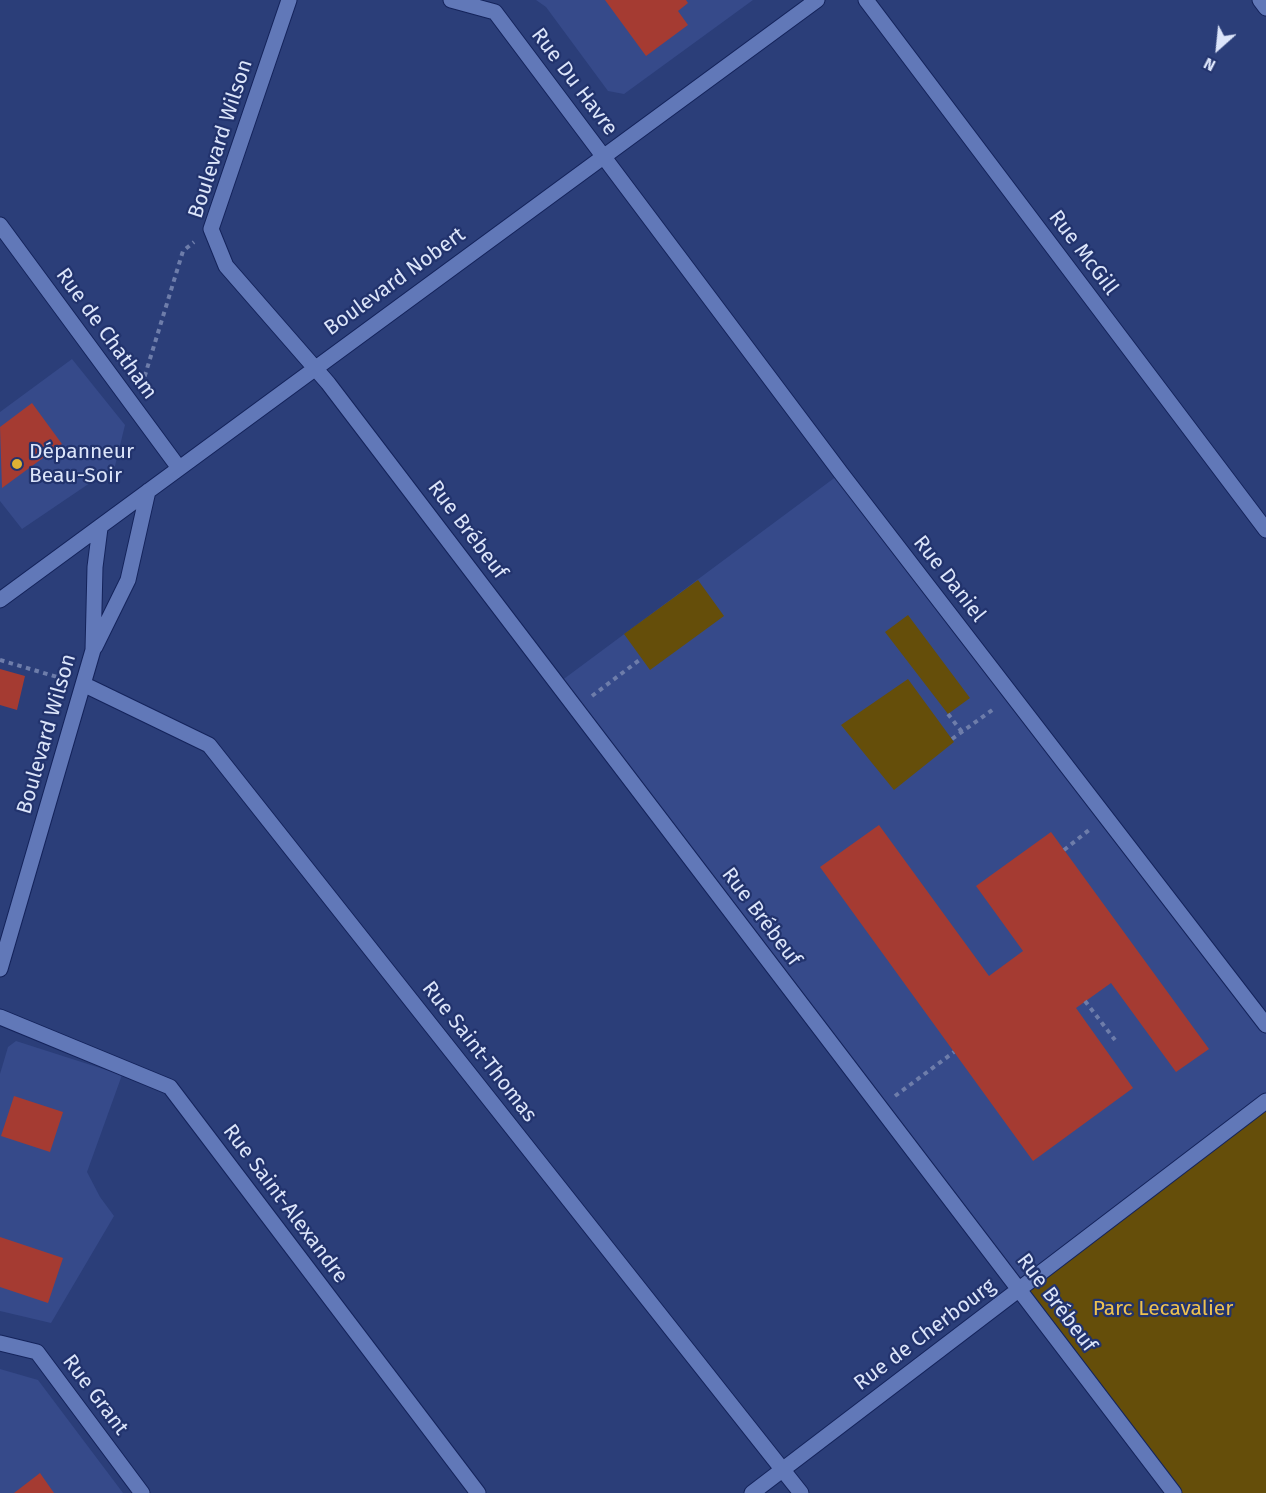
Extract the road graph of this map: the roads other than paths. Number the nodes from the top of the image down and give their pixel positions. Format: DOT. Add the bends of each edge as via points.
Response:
graph roads {
  1 [pos="289,0"];
  2 [pos="451,0"];
  3 [pos="817,0"];
  4 [pos="866,0"];
  5 [pos="1260,0"];
  6 [pos="1266,8"];
  7 [pos="603,156"];
  8 [pos="0,225"];
  9 [pos="315,366"];
  10 [pos="179,468"];
  11 [pos="148,491"];
  12 [pos="100,528"];
  13 [pos="1266,530"];
  14 [pos="0,600"];
  15 [pos="93,650"];
  16 [pos="85,685"];
  17 [pos="0,969"];
  18 [pos="0,1017"];
  19 [pos="1266,1025"];
  20 [pos="1266,1101"];
  21 [pos="1019,1290"];
  22 [pos="0,1343"];
  23 [pos="783,1469"];
  24 [pos="142,1493"];
  25 [pos="478,1493"];
  26 [pos="752,1493"];
  27 [pos="801,1493"];
  28 [pos="1174,1493"];
  1 -- 9 [label="street, Boulevard Wilson" via="211,229 226,266"];
  2 -- 7 [label="street, Rue Du Havre" via="495,12"];
  3 -- 7 [label="street, Boulevard Nobert"];
  4 -- 13 [label="street, Rue McGill"];
  5 -- 6 [label="street"];
  7 -- 9 [label="street, Boulevard Nobert"];
  7 -- 19 [label="street, Rue Daniel" via="841,473"];
  8 -- 10 [label="street, Rue de Chatham"];
  9 -- 10 [label="street, Boulevard Nobert"];
  9 -- 21 [label="street, Rue Brébeuf"];
  10 -- 11 [label="street, Boulevard Nobert"];
  11 -- 12 [label="street, Boulevard Nobert"];
  11 -- 15 [label="street, Boulevard Wilson" via="128,580"];
  12 -- 14 [label="street, Boulevard Nobert"];
  12 -- 15 [label="street, Boulevard Wilson"];
  15 -- 16 [label="street, Boulevard Wilson"];
  16 -- 17 [label="street, Boulevard Wilson"];
  16 -- 23 [label="street, Rue Saint-Thomas" via="209,745"];
  18 -- 25 [label="street, Rue Saint-Alexandre" via="170,1087"];
  20 -- 21 [label="street, Rue de Cherbourg"];
  21 -- 23 [label="street, Rue de Cherbourg"];
  21 -- 28 [label="street, Rue Brébeuf"];
  22 -- 24 [label="street, Rue Grant" via="36,1352"];
  23 -- 26 [label="street, Rue de Cherbourg"];
  23 -- 27 [label="street, Rue Saint-Thomas"];
}
